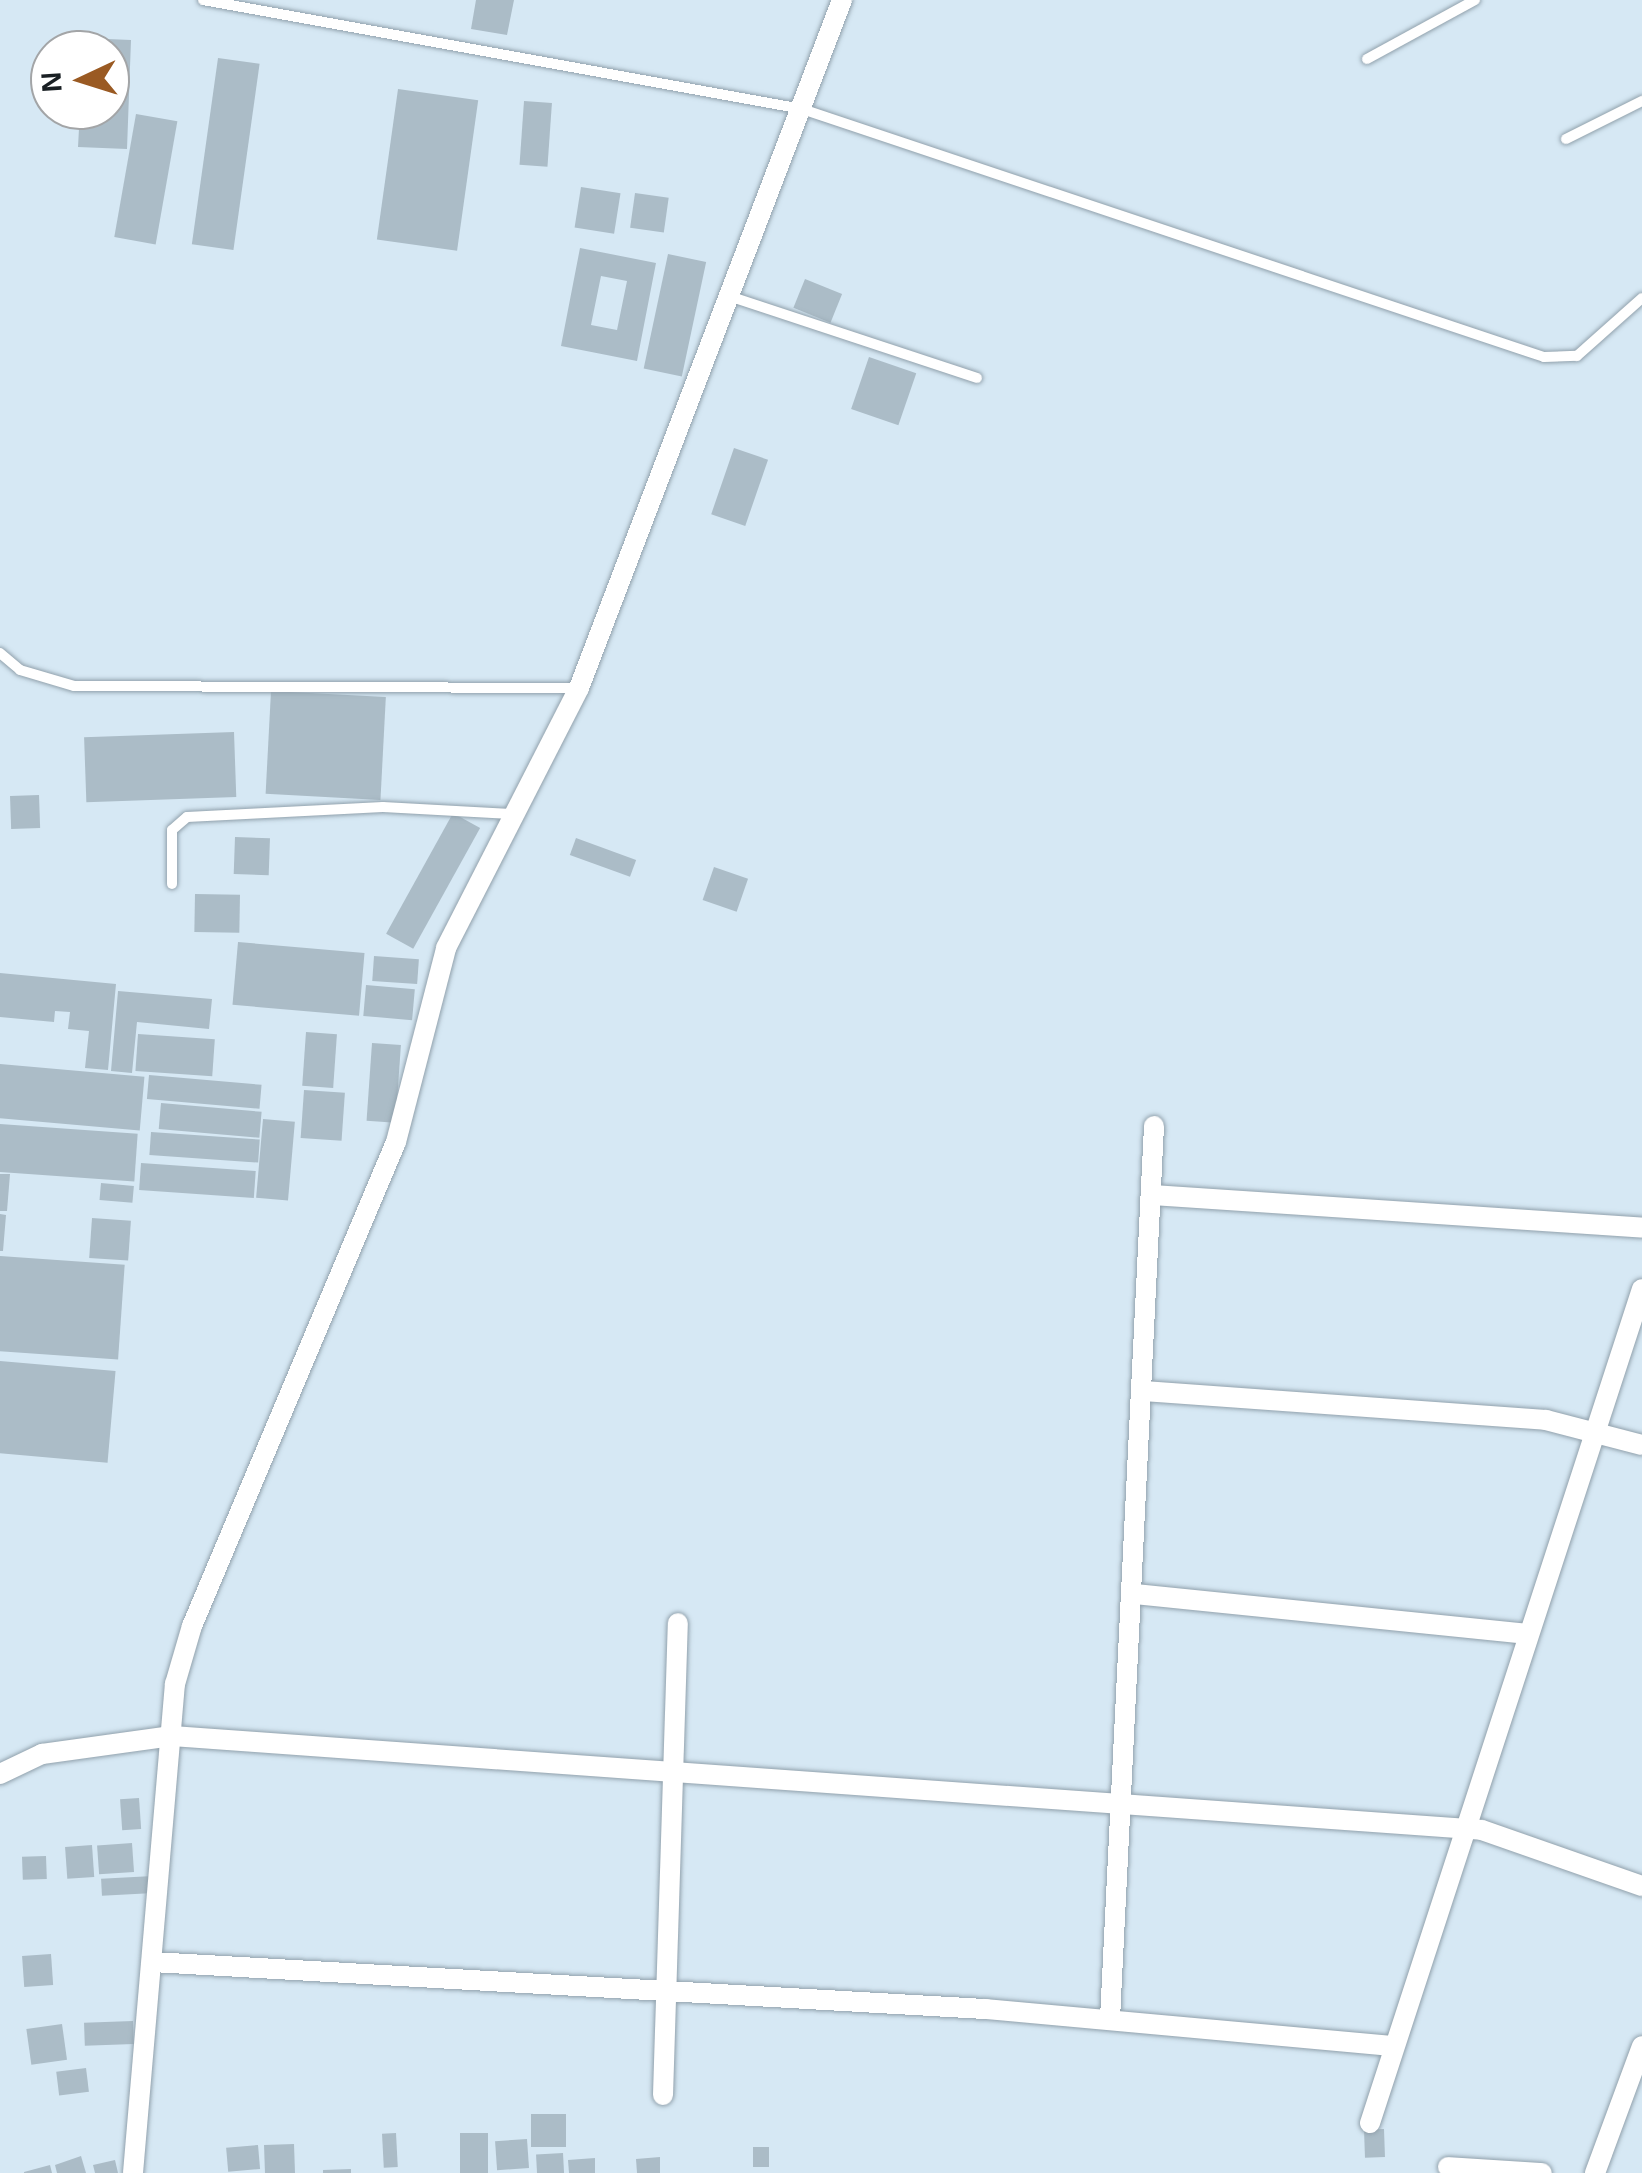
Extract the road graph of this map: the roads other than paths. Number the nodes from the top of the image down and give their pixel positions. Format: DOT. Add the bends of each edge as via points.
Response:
graph roads {
  1 [pos="203,0"];
  2 [pos="842,0"];
  3 [pos="1475,0"];
  4 [pos="1367,59"];
  5 [pos="1642,101"];
  6 [pos="802,109"];
  7 [pos="1566,139"];
  8 [pos="732,297"];
  9 [pos="1642,298"];
  10 [pos="977,378"];
  11 [pos="0,653"];
  12 [pos="579,688"];
  13 [pos="511,814"];
  14 [pos="172,884"];
  15 [pos="1154,1126"];
  16 [pos="1151,1195"];
  17 [pos="1642,1228"];
  18 [pos="1642,1289"];
  19 [pos="1143,1391"];
  20 [pos="1596,1428"];
  21 [pos="1642,1445"];
  22 [pos="1135,1594"];
  23 [pos="678,1623"];
  24 [pos="1528,1634"];
  25 [pos="172,1736"];
  26 [pos="670,1772"];
  27 [pos="0,1774"];
  28 [pos="1126,1805"];
  29 [pos="1463,1828"];
  30 [pos="1642,1886"];
  31 [pos="152,1962"];
  32 [pos="665,1993"];
  33 [pos="1110,2019"];
  34 [pos="1390,2046"];
  35 [pos="1642,2046"];
  36 [pos="663,2095"];
  37 [pos="1370,2123"];
  38 [pos="1448,2167"];
  39 [pos="133,2173"];
  40 [pos="1542,2173"];
  41 [pos="1595,2173"];
  1 -- 6 [label="lane"];
  2 -- 6 [label="street"];
  3 -- 4 [label="lane"];
  5 -- 7 [label="lane"];
  6 -- 8 [label="street"];
  6 -- 9 [label="lane" via="1544,357 1576,356"];
  8 -- 10 [label="lane"];
  8 -- 12 [label="street"];
  11 -- 12 [label="lane" via="20,670 74,686"];
  12 -- 13 [label="street"];
  13 -- 14 [label="lane" via="383,808 188,817 172,830"];
  13 -- 25 [label="street" via="436,975 396,1142 192,1626"];
  15 -- 16 [label="street"];
  16 -- 17 [label="street"];
  16 -- 19 [label="street"];
  18 -- 20 [label="street"];
  19 -- 20 [label="street"];
  19 -- 22 [label="street"];
  20 -- 21 [label="street"];
  20 -- 24 [label="street"];
  22 -- 24 [label="street"];
  22 -- 28 [label="street"];
  23 -- 26 [label="street"];
  24 -- 29 [label="street"];
  25 -- 26 [label="street"];
  25 -- 27 [label="street" via="42,1754"];
  25 -- 31 [label="street"];
  26 -- 28 [label="street"];
  26 -- 32 [label="street"];
  28 -- 29 [label="street"];
  28 -- 33 [label="street"];
  29 -- 30 [label="street"];
  29 -- 34 [label="street"];
  31 -- 32 [label="street"];
  31 -- 39 [label="street"];
  32 -- 33 [label="street"];
  32 -- 36 [label="street"];
  33 -- 34 [label="street"];
  34 -- 37 [label="street"];
  35 -- 41 [label="street"];
  38 -- 40 [label="street"];
}
